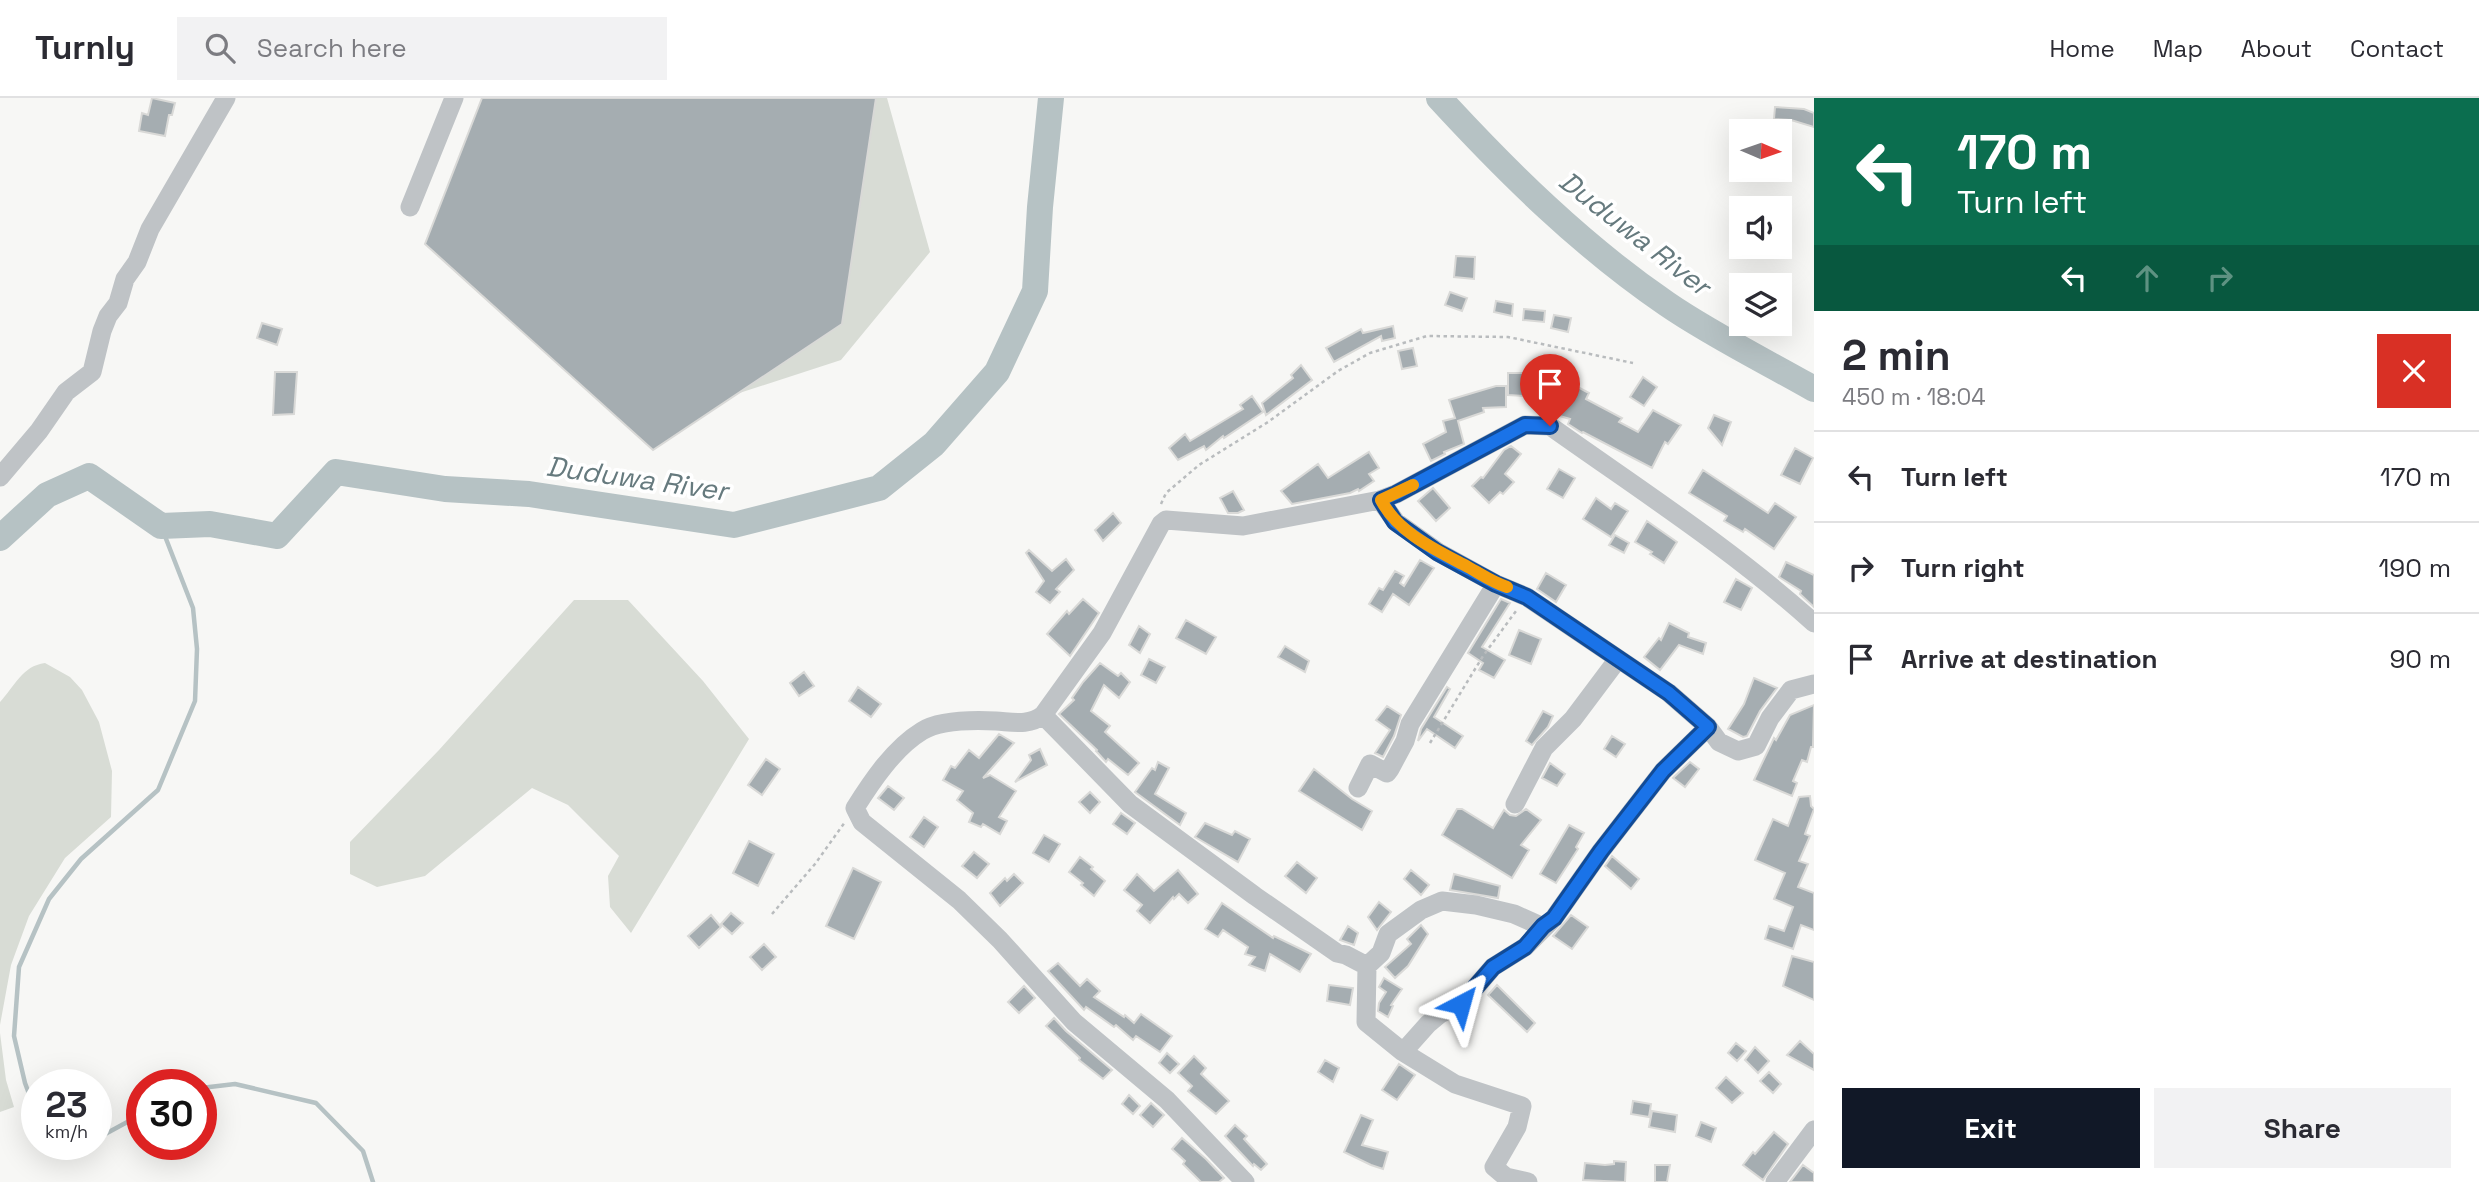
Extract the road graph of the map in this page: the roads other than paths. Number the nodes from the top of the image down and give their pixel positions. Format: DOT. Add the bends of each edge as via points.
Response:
graph roads {
  1 [pos="226,98"];
  2 [pos="454,98"];
  3 [pos="410,207"];
  4 [pos="0,477"];
  5 [pos="1381,500"];
  6 [pos="1496,584"];
  7 [pos="1814,623"];
  8 [pos="1618,659"];
  9 [pos="1814,684"];
  10 [pos="1043,715"];
  11 [pos="1708,727"];
  12 [pos="1358,788"];
  13 [pos="1515,804"];
  14 [pos="1543,926"];
  15 [pos="1367,965"];
  16 [pos="1403,1052"];
  17 [pos="1814,1130"];
  18 [pos="1245,1182"];
  19 [pos="1528,1182"];
  20 [pos="1776,1182"];
  1 -- 4 [label="street" via="125,279 102,331 92,372 66,392"];
  2 -- 3 [label="street"];
  5 -- 6 [label="street" via="1395,522 1437,552"];
  5 -- 7 [label="street" via="1525,425 1550,426 1688,521"];
  5 -- 10 [label="street" via="1243,526 1166,520 1102,632"];
  6 -- 8 [label="street" via="1527,597"];
  6 -- 12 [label="street" via="1410,724 1390,769 1387,773 1370,764"];
  8 -- 11 [label="street" via="1669,693"];
  8 -- 13 [label="street" via="1573,719 1544,748"];
  9 -- 11 [label="street" via="1791,690 1756,746 1738,751 1719,742"];
  10 -- 15 [label="street" via="1130,804 1337,953"];
  10 -- 18 [label="street" via="1033,723 952,722 923,730 888,761 855,808 862,822 959,900 1074,1022 1167,1100"];
  11 -- 14 [label="street" via="1663,771 1554,918"];
  14 -- 15 [label="street" via="1489,908 1442,901 1388,934 1381,953"];
  14 -- 16 [label="street" via="1525,947 1493,967 1461,1004 1428,1024"];
  15 -- 16 [label="street" via="1366,1022"];
  16 -- 19 [label="street" via="1455,1084 1522,1106 1517,1127 1494,1167 1506,1177"];
  17 -- 20 [label="street"];
}
